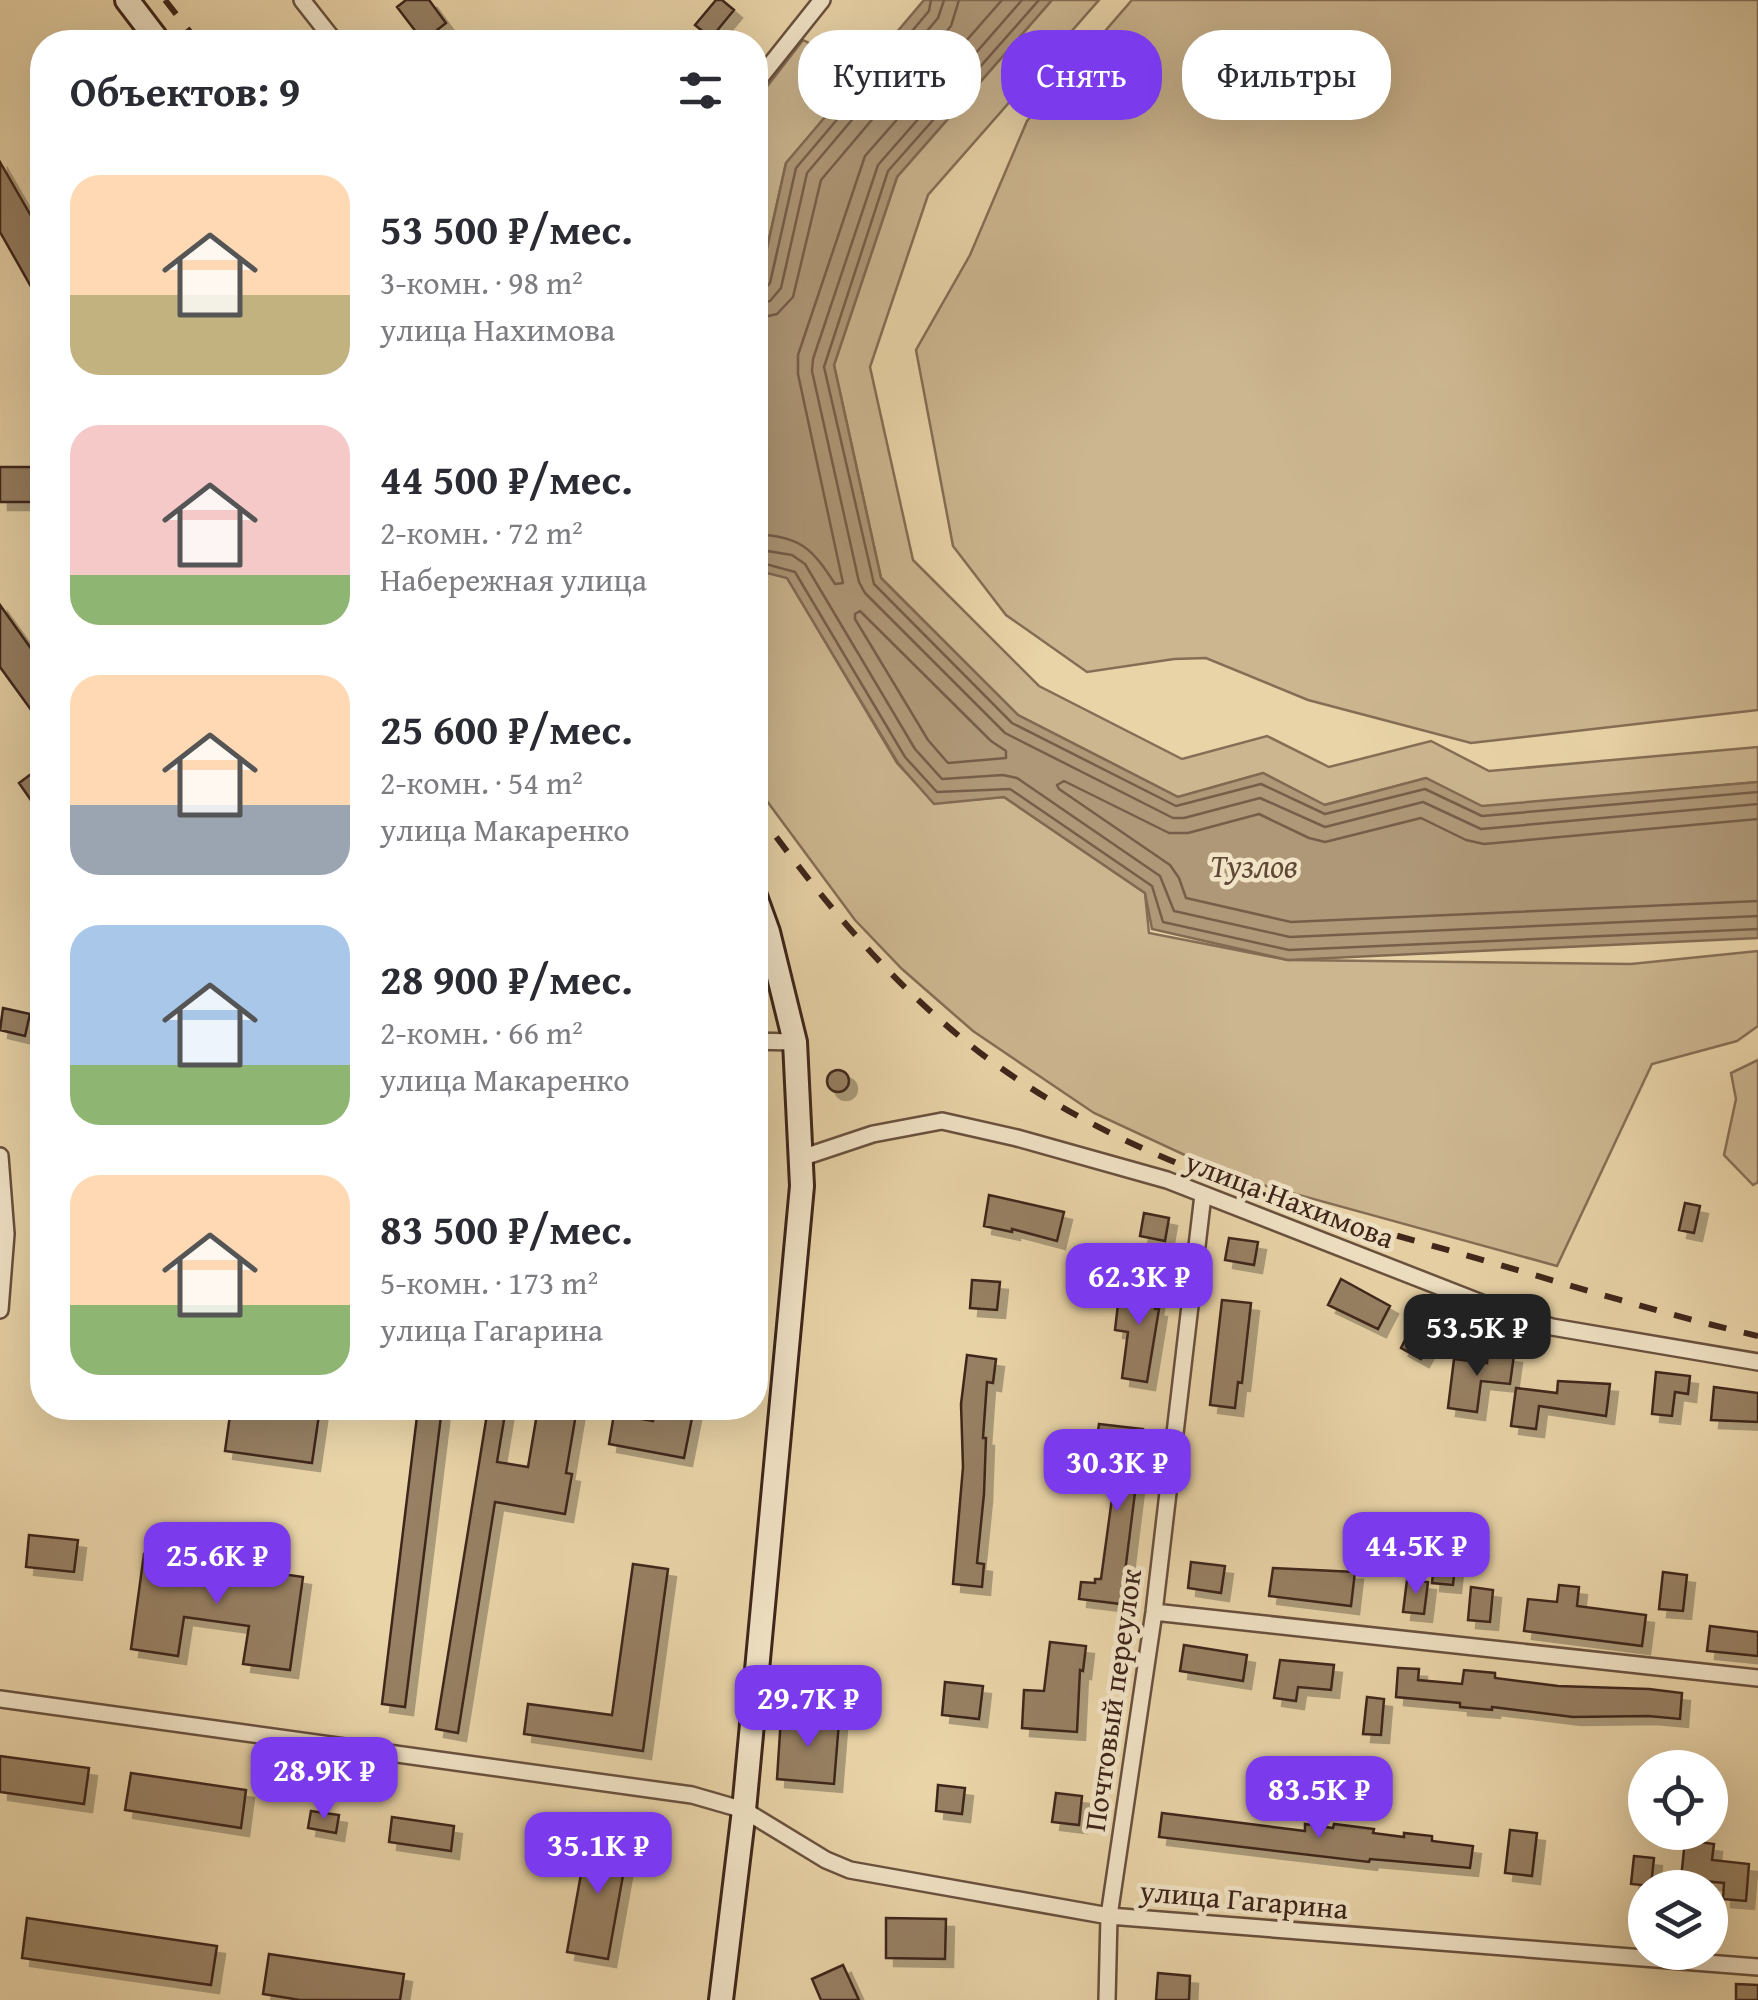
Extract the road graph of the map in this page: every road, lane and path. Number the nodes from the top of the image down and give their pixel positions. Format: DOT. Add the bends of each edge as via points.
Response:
graph roads {
  1 [pos="127,0"];
  2 [pos="302,0"];
  3 [pos="822,0"];
  4 [pos="151,30"];
  5 [pos="326,30"];
  6 [pos="768,68"];
  7 [pos="768,932"];
  8 [pos="768,1042"];
  9 [pos="795,1042"];
  10 [pos="0,1156"];
  11 [pos="801,1158"];
  12 [pos="1203,1194"];
  13 [pos="0,1310"];
  14 [pos="1758,1362"];
  15 [pos="1154,1612"];
  16 [pos="1758,1678"];
  17 [pos="0,1699"];
  18 [pos="744,1810"];
  19 [pos="1109,1916"];
  20 [pos="1758,1968"];
  21 [pos="721,2000"];
  22 [pos="1106,2000"];
  1 -- 4 [label="main road"];
  2 -- 5 [label="street"];
  3 -- 6 [label="street"];
  7 -- 9 [label="main road"];
  8 -- 9 [label="street"];
  9 -- 11 [label="main road"];
  10 -- 13 [label="street" via="6,1234"];
  11 -- 12 [label="street, улица Нахимова" via="942,1121"];
  11 -- 18 [label="main road"];
  12 -- 14 [label="street, улица Нахимова" via="1552,1327"];
  12 -- 15 [label="street, Почтовый переулок"];
  15 -- 16 [label="street"];
  15 -- 19 [label="street, Почтовый переулок"];
  17 -- 18 [label="street, улица Гагарина" via="692,1794"];
  18 -- 19 [label="street, улица Гагарина" via="850,1870"];
  18 -- 21 [label="main road"];
  19 -- 20 [label="street, улица Гагарина"];
  19 -- 22 [label="street, Почтовый переулок"];
}
